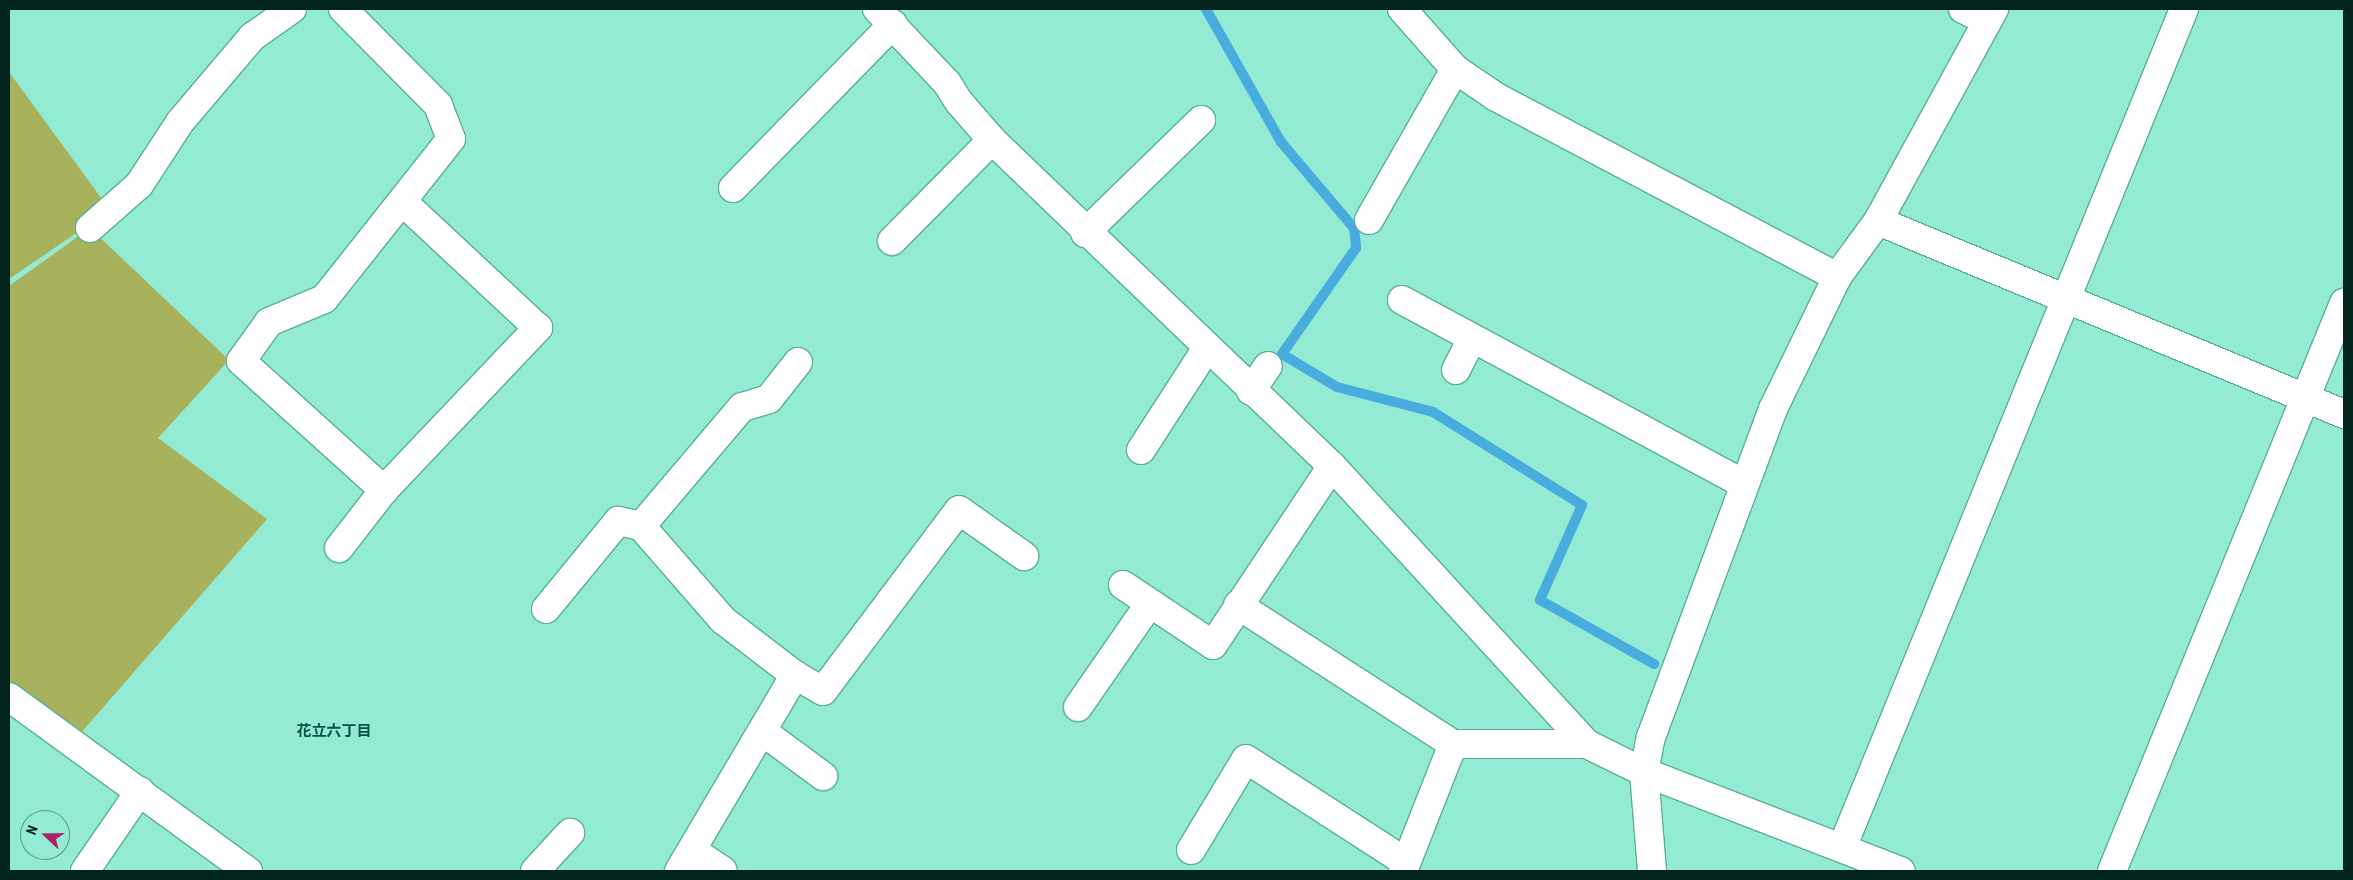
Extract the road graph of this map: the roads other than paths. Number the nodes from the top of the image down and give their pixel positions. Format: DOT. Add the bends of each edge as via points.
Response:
graph roads {
  1 [pos="292,9"];
  2 [pos="343,9"];
  3 [pos="1402,9"];
  4 [pos="2184,9"];
  5 [pos="1981,13"];
  6 [pos="885,16"];
  7 [pos="1454,69"];
  8 [pos="1201,120"];
  9 [pos="992,140"];
  10 [pos="733,188"];
  11 [pos="403,202"];
  12 [pos="1369,220"];
  13 [pos="1878,220"];
  14 [pos="90,228"];
  15 [pos="1085,233"];
  16 [pos="892,241"];
  17 [pos="1837,277"];
  18 [pos="1402,300"];
  19 [pos="2064,300"];
  20 [pos="2344,304"];
  21 [pos="1472,339"];
  22 [pos="1207,348"];
  23 [pos="798,362"];
  24 [pos="1268,366"];
  25 [pos="1456,370"];
  26 [pos="1251,391"];
  27 [pos="2306,398"];
  28 [pos="2344,414"];
  29 [pos="1140,450"];
  30 [pos="1332,466"];
  31 [pos="1744,484"];
  32 [pos="384,490"];
  33 [pos="641,526"];
  34 [pos="339,548"];
  35 [pos="1024,556"];
  36 [pos="1123,585"];
  37 [pos="1150,603"];
  38 [pos="1238,605"];
  39 [pos="546,609"];
  40 [pos="795,674"];
  41 [pos="9,697"];
  42 [pos="1078,707"];
  43 [pos="762,731"];
  44 [pos="1453,744"];
  45 [pos="1587,744"];
  46 [pos="1644,772"];
  47 [pos="823,776"];
  48 [pos="140,790"];
  49 [pos="570,832"];
  50 [pos="1842,848"];
  51 [pos="1191,850"];
  52 [pos="686,861"];
  53 [pos="1404,867"];
  54 [pos="86,871"];
  55 [pos="248,871"];
  56 [pos="535,871"];
  57 [pos="723,871"];
  58 [pos="1652,871"];
  59 [pos="1901,871"];
  60 [pos="2112,871"];
  1 -- 14 [label="street" via="252,37 180,122 139,185"];
  2 -- 11 [label="street" via="438,105 447,123 451,139"];
  3 -- 7 [label="street"];
  4 -- 19 [label="street"];
  5 -- 13 [label="street"];
  6 -- 9 [label="street"];
  6 -- 10 [label="street"];
  7 -- 12 [label="street"];
  7 -- 17 [label="street" via="1496,97"];
  8 -- 15 [label="street"];
  9 -- 15 [label="street"];
  9 -- 16 [label="street"];
  11 -- 32 [label="street" via="538,328"];
  11 -- 32 [label="street" via="324,299 270,322 241,362"];
  13 -- 17 [label="street"];
  13 -- 19 [label="street"];
  15 -- 22 [label="street"];
  17 -- 31 [label="street" via="1773,409"];
  18 -- 21 [label="street"];
  19 -- 27 [label="street"];
  19 -- 50 [label="street"];
  20 -- 27 [label="street"];
  21 -- 25 [label="street"];
  21 -- 31 [label="street"];
  22 -- 26 [label="street"];
  22 -- 29 [label="street"];
  23 -- 33 [label="street" via="769,399 742,407"];
  24 -- 26 [label="street"];
  26 -- 30 [label="street"];
  27 -- 28 [label="street"];
  27 -- 60 [label="street"];
  30 -- 38 [label="street"];
  30 -- 45 [label="street"];
  31 -- 46 [label="street" via="1651,737"];
  32 -- 34 [label="street"];
  33 -- 39 [label="street" via="618,521"];
  33 -- 40 [label="street" via="723,620"];
  35 -- 40 [label="street" via="959,510 823,691"];
  36 -- 37 [label="street"];
  37 -- 38 [label="street" via="1213,645"];
  37 -- 42 [label="street"];
  38 -- 44 [label="street"];
  40 -- 43 [label="street"];
  41 -- 48 [label="street"];
  43 -- 47 [label="street"];
  43 -- 52 [label="street"];
  44 -- 45 [label="street"];
  44 -- 53 [label="street"];
  45 -- 46 [label="street"];
  46 -- 50 [label="street"];
  46 -- 58 [label="street"];
  48 -- 54 [label="street"];
  48 -- 55 [label="street"];
  49 -- 56 [label="street"];
  50 -- 59 [label="street"];
  51 -- 53 [label="street" via="1246,759"];
  52 -- 57 [label="street"];
}
